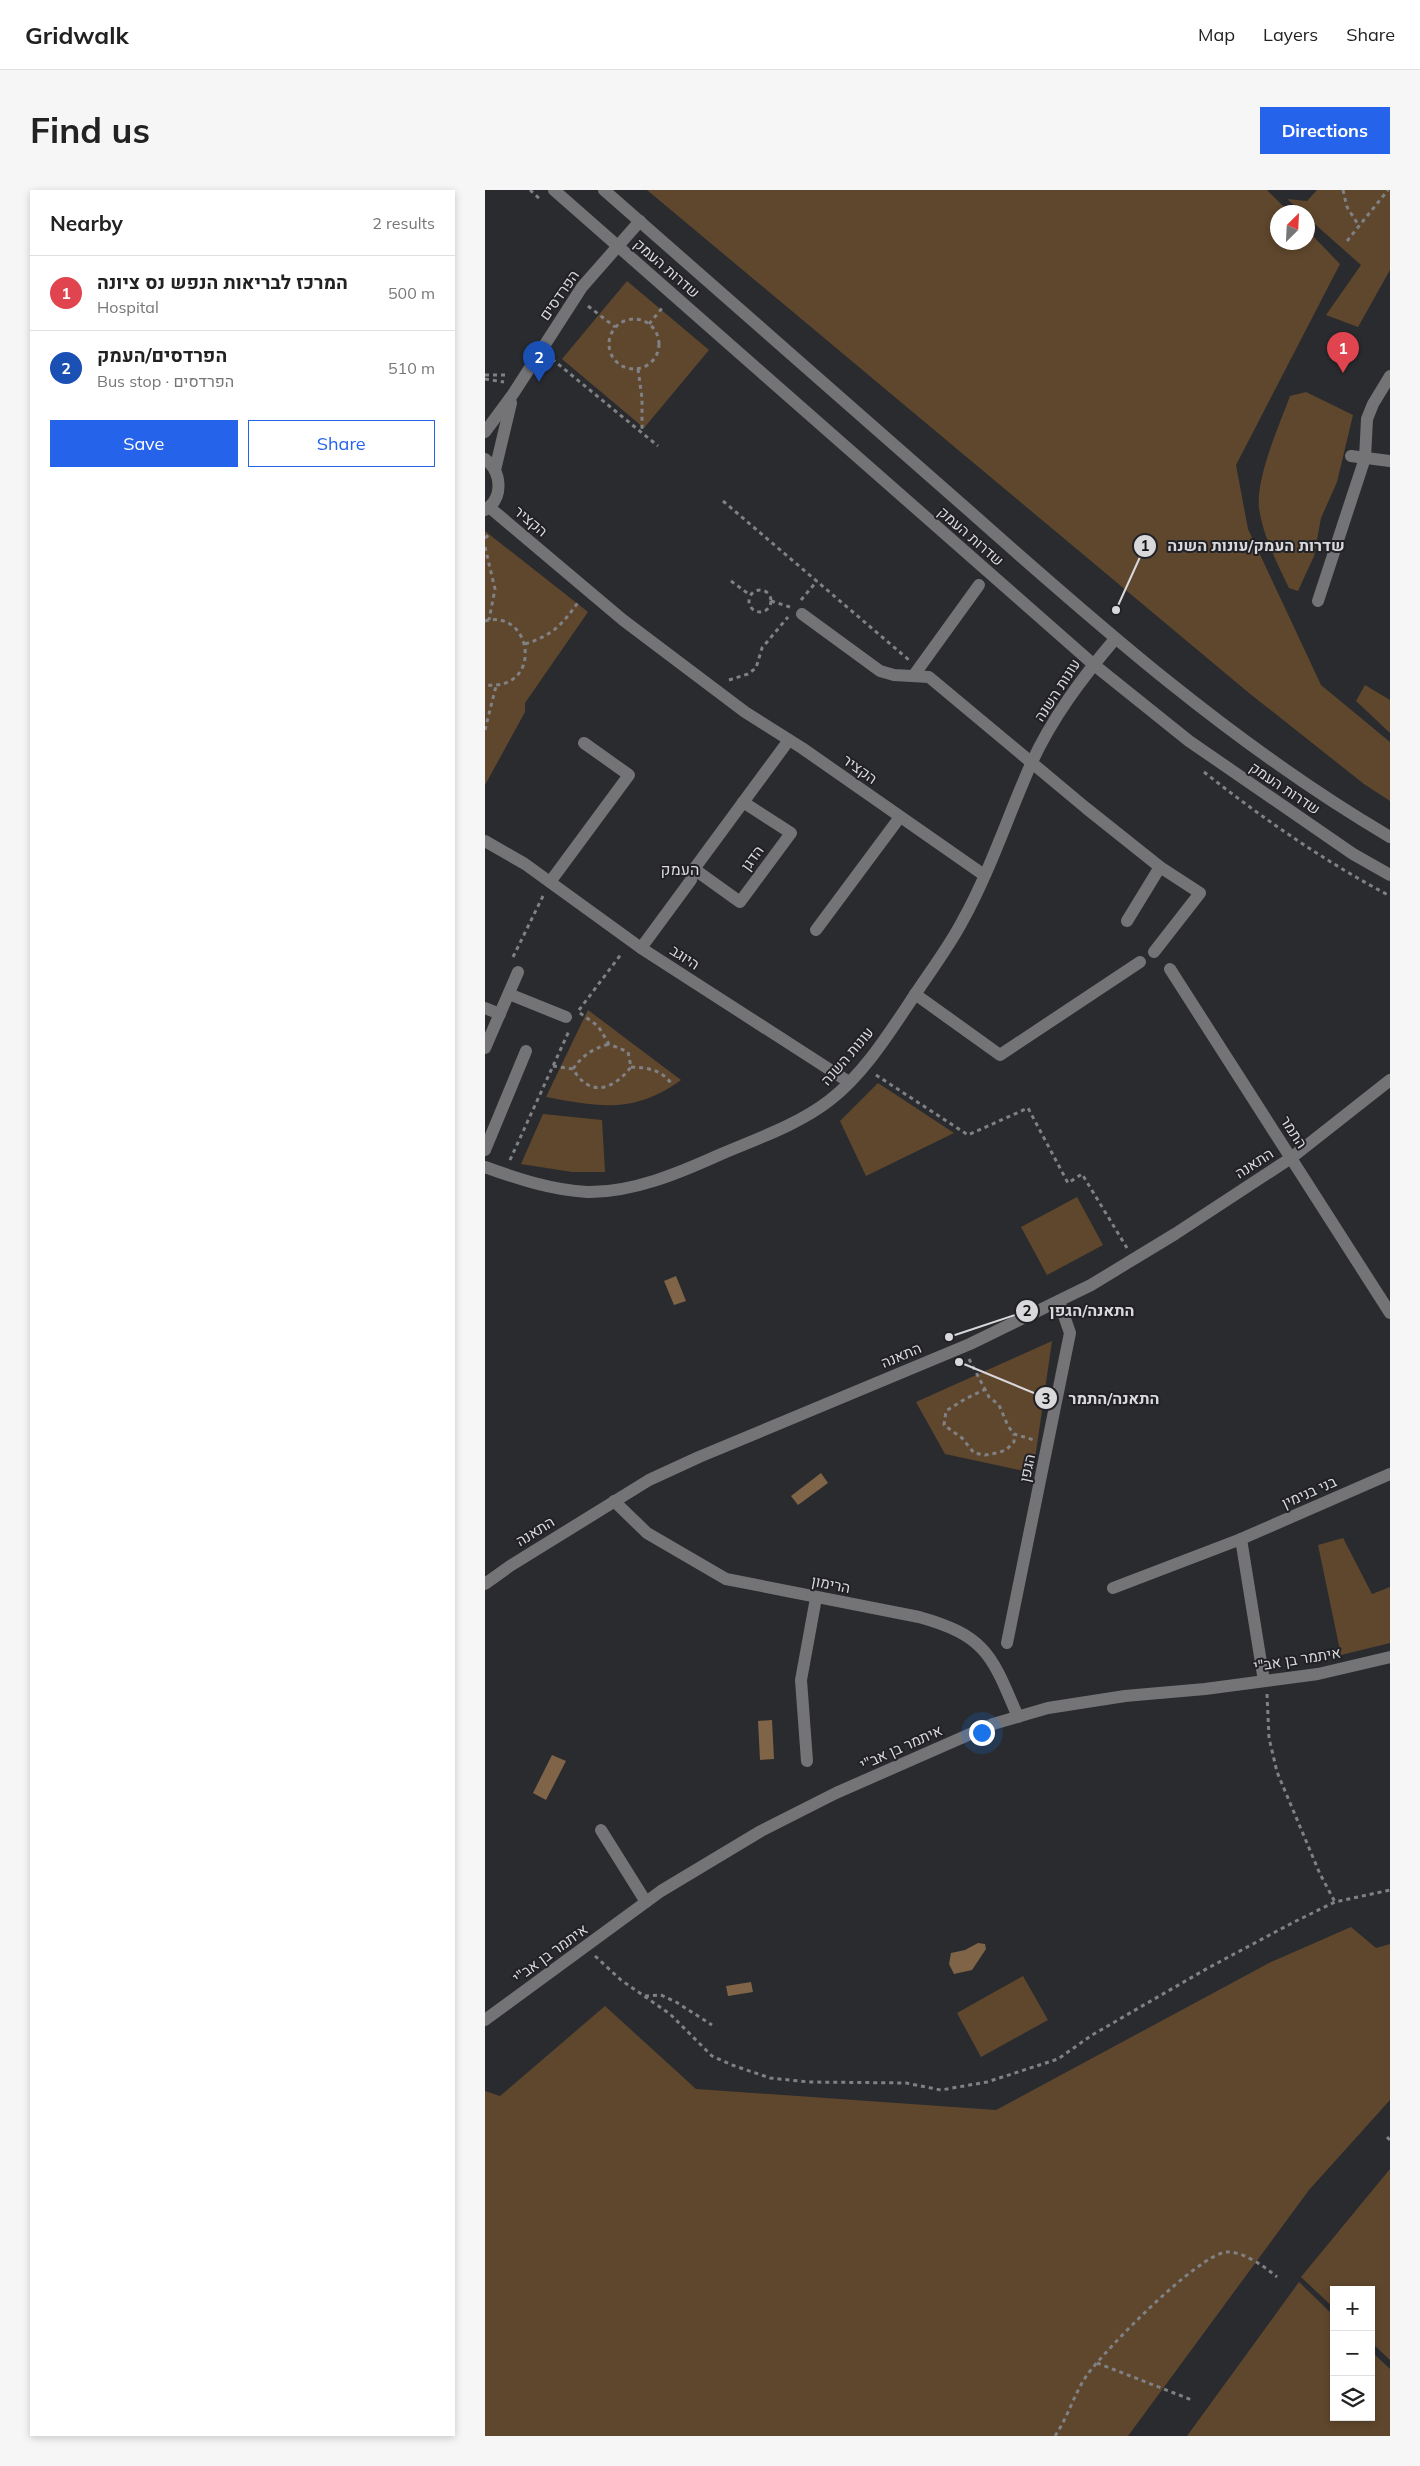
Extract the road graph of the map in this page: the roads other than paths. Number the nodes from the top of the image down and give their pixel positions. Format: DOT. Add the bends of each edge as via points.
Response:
graph roads {
  1 [pos="554,190"];
  2 [pos="604,190"];
  3 [pos="640,221"];
  4 [pos="617,246"];
  5 [pos="1390,376"];
  6 [pos="513,394"];
  7 [pos="485,432"];
  8 [pos="1351,456"];
  9 [pos="1365,458"];
  10 [pos="485,459"];
  11 [pos="1390,460"];
  12 [pos="495,470"];
  13 [pos="487,508"];
  14 [pos="979,585"];
  15 [pos="1318,601"];
  16 [pos="797,610"];
  17 [pos="1115,639"];
  18 [pos="1093,664"];
  19 [pos="917,672"];
  20 [pos="789,740"];
  21 [pos="584,743"];
  22 [pos="1032,763"];
  23 [pos="743,802"];
  24 [pos="900,817"];
  25 [pos="1390,837"];
  26 [pos="485,841"];
  27 [pos="485,847"];
  28 [pos="507,853"];
  29 [pos="1160,867"];
  30 [pos="694,869"];
  31 [pos="984,875"];
  32 [pos="1390,875"];
  33 [pos="551,882"];
  34 [pos="1127,921"];
  35 [pos="816,930"];
  36 [pos="636,944"];
  37 [pos="1154,952"];
  38 [pos="1139,962"];
  39 [pos="1170,970"];
  40 [pos="518,972"];
  41 [pos="509,994"];
  42 [pos="915,994"];
  43 [pos="485,1008"];
  44 [pos="500,1014"];
  45 [pos="570,1023"];
  46 [pos="485,1048"];
  47 [pos="526,1051"];
  48 [pos="1390,1080"];
  49 [pos="849,1082"];
  50 [pos="485,1150"];
  51 [pos="1291,1158"];
  52 [pos="485,1168"];
  53 [pos="1059,1301"];
  54 [pos="1390,1313"];
  55 [pos="1390,1474"];
  56 [pos="614,1501"];
  57 [pos="1241,1540"];
  58 [pos="485,1584"];
  59 [pos="1113,1588"];
  60 [pos="816,1598"];
  61 [pos="1007,1643"];
  62 [pos="1390,1657"];
  63 [pos="1265,1681"];
  64 [pos="1018,1717"];
  65 [pos="807,1761"];
  66 [pos="601,1830"];
  67 [pos="646,1902"];
  68 [pos="485,2020"];
  1 -- 4 [label="street, שדרות העמק"];
  2 -- 3 [label="street, שדרות העמק"];
  3 -- 4 [label="street, הפרדסים"];
  3 -- 17 [label="street, שדרות העמק"];
  4 -- 6 [label="street, הפרדסים" via="577,296"];
  4 -- 18 [label="street, שדרות העמק"];
  5 -- 9 [label="street" via="1367,419"];
  6 -- 7 [label="street, הפרדסים"];
  6 -- 12 [label="street, הפרדסים"];
  8 -- 9 [label="street"];
  9 -- 11 [label="street"];
  9 -- 15 [label="street"];
  10 -- 12 [label="street"];
  12 -- 13 [label="street, הפרדסים" via="499,489"];
  13 -- 20 [label="street, הקציר" via="717,691"];
  14 -- 19 [label="street"];
  16 -- 19 [label="street" via="880,671 894,675"];
  17 -- 18 [label="street, עונות השנה"];
  17 -- 25 [label="street, שדרות העמק" via="1209,715"];
  18 -- 22 [label="street, עונות השנה" via="1064,704"];
  18 -- 32 [label="street, שדרות העמק" via="1189,741"];
  19 -- 22 [label="street" via="929,677"];
  20 -- 23 [label="street"];
  20 -- 24 [label="street, הקציר"];
  21 -- 33 [label="street" via="629,775"];
  22 -- 29 [label="street"];
  22 -- 31 [label="street, עונות השנה"];
  23 -- 30 [label="street"];
  23 -- 30 [label="street, הדגן" via="791,833 740,902"];
  24 -- 31 [label="street, הקציר"];
  24 -- 35 [label="street"];
  26 -- 28 [label="street, היוגב"];
  27 -- 28 [label="street, היוגב"];
  28 -- 33 [label="street, היוגב"];
  29 -- 34 [label="street"];
  29 -- 37 [label="street" via="1200,893"];
  30 -- 36 [label="street" via="691,880"];
  31 -- 42 [label="street, עונות השנה" via="963,921"];
  33 -- 36 [label="street, היוגב"];
  36 -- 49 [label="street, היוגב"];
  38 -- 42 [label="street" via="1000,1055"];
  39 -- 51 [label="street, התמר"];
  40 -- 41 [label="street"];
  41 -- 44 [label="street"];
  41 -- 45 [label="street"];
  42 -- 49 [label="street, עונות השנה" via="884,1041"];
  43 -- 44 [label="street"];
  44 -- 46 [label="street"];
  47 -- 50 [label="street"];
  48 -- 51 [label="street, התאנה"];
  49 -- 52 [label="street, עונות השנה" via="830,1100 791,1124 659,1179 589,1192 541,1185"];
  51 -- 53 [label="street, התאנה" via="1134,1259"];
  51 -- 54 [label="street, התמר"];
  53 -- 56 [label="street, התאנה" via="971,1344 649,1480"];
  53 -- 61 [label="street, הגפן" via="1070,1333"];
  55 -- 57 [label="street, בני בנימין"];
  56 -- 58 [label="street, התאנה"];
  56 -- 60 [label="street, הרימון" via="647,1533 725,1579"];
  57 -- 59 [label="street, בני בנימין"];
  57 -- 63 [label="street"];
  60 -- 64 [label="street, הרימון" via="919,1617 947,1625 968,1636 988,1654"];
  60 -- 65 [label="street" via="801,1680"];
  62 -- 63 [label="street, איתמר בן אב\"י" via="1317,1674"];
  63 -- 64 [label="street, איתמר בן אב\"י" via="1125,1696 1048,1708"];
  64 -- 67 [label="street, איתמר בן אב\"י" via="993,1724 836,1793 761,1830"];
  66 -- 67 [label="street"];
  67 -- 68 [label="street, איתמר בן אב\"י"];
}
